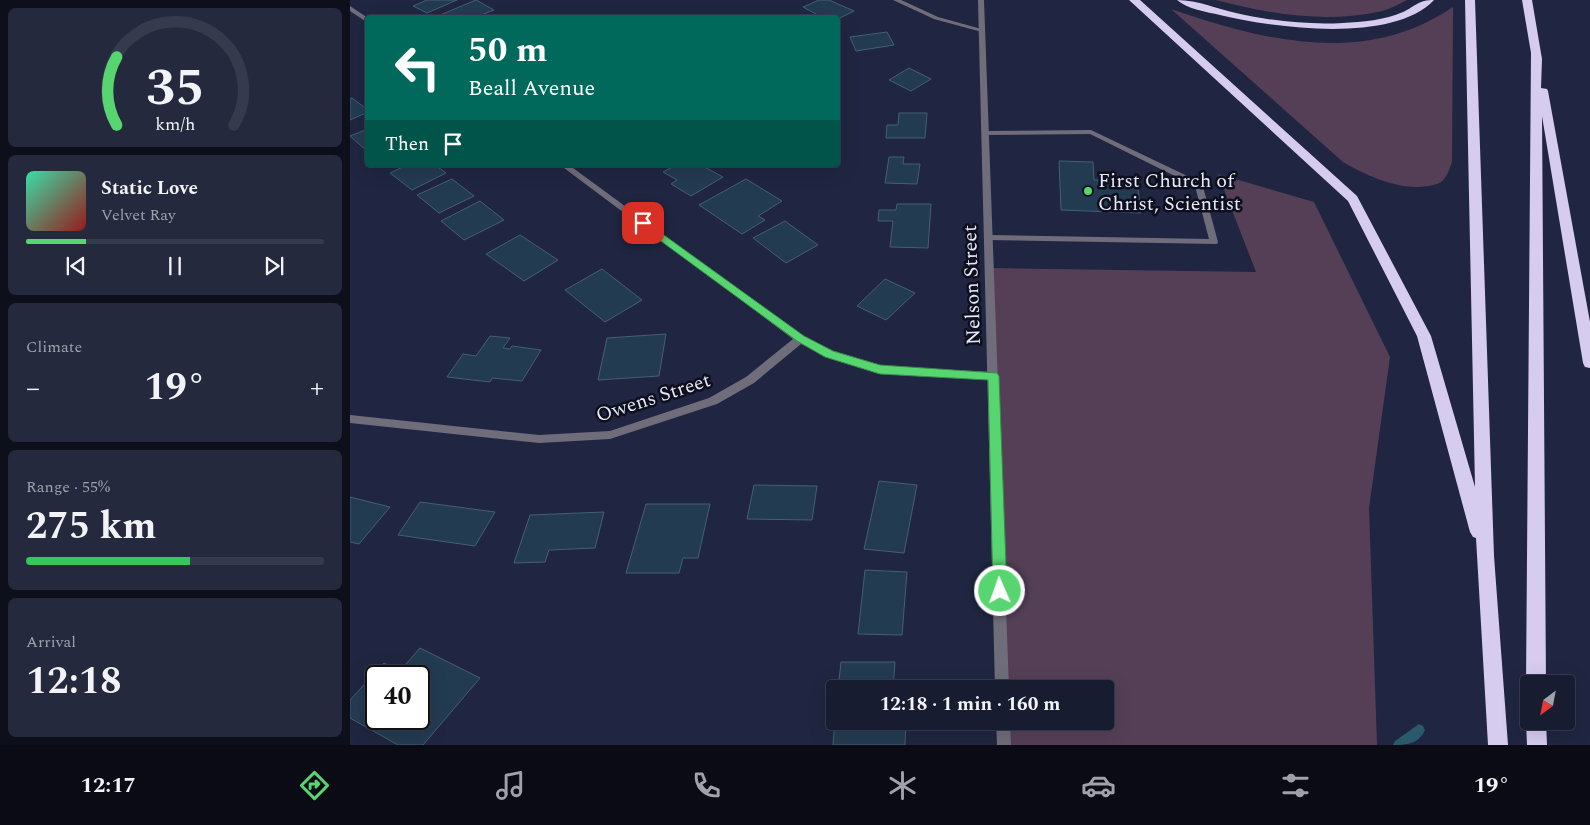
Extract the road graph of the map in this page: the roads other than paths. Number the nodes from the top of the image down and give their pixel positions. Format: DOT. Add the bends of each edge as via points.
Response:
graph roads {
  1 [pos="896,0"];
  2 [pos="980,0"];
  3 [pos="1134,0"];
  4 [pos="1182,0"];
  5 [pos="1429,0"];
  6 [pos="1470,0"];
  7 [pos="1527,0"];
  8 [pos="350,8"];
  9 [pos="365,19"];
  10 [pos="982,30"];
  11 [pos="1536,50"];
  12 [pos="986,133"];
  13 [pos="567,167"];
  14 [pos="989,238"];
  15 [pos="800,339"];
  16 [pos="1590,363"];
  17 [pos="993,376"];
  18 [pos="350,419"];
  19 [pos="1485,556"];
  20 [pos="1536,675"];
  21 [pos="1002,680"];
  22 [pos="1003,730"];
  23 [pos="1536,730"];
  24 [pos="1004,745"];
  25 [pos="1498,745"];
  26 [pos="1537,745"];
  1 -- 10 [label="street" via="936,18"];
  2 -- 10 [label="street, Nelson Street"];
  3 -- 19 [label="highway" via="1353,199 1424,336"];
  4 -- 5 [label="highway" via="1202,8 1296,26 1382,21 1419,8"];
  6 -- 19 [label="highway"];
  7 -- 11 [label="highway"];
  8 -- 9 [label="street"];
  10 -- 12 [label="street, Nelson Street"];
  11 -- 16 [label="highway"];
  11 -- 20 [label="highway"];
  12 -- 14 [label="street, Nelson Street"];
  12 -- 14 [label="street" via="1091,132 1199,185 1214,242"];
  13 -- 15 [label="street"];
  14 -- 17 [label="street, Nelson Street"];
  15 -- 17 [label="street" via="829,354 880,370"];
  15 -- 18 [label="street, Owens Street" via="750,380 713,401 610,435 539,439"];
  17 -- 21 [label="street, Nelson Street"];
  19 -- 25 [label="highway"];
  22 -- 24 [label="street"];
  23 -- 26 [label="highway"];
}
